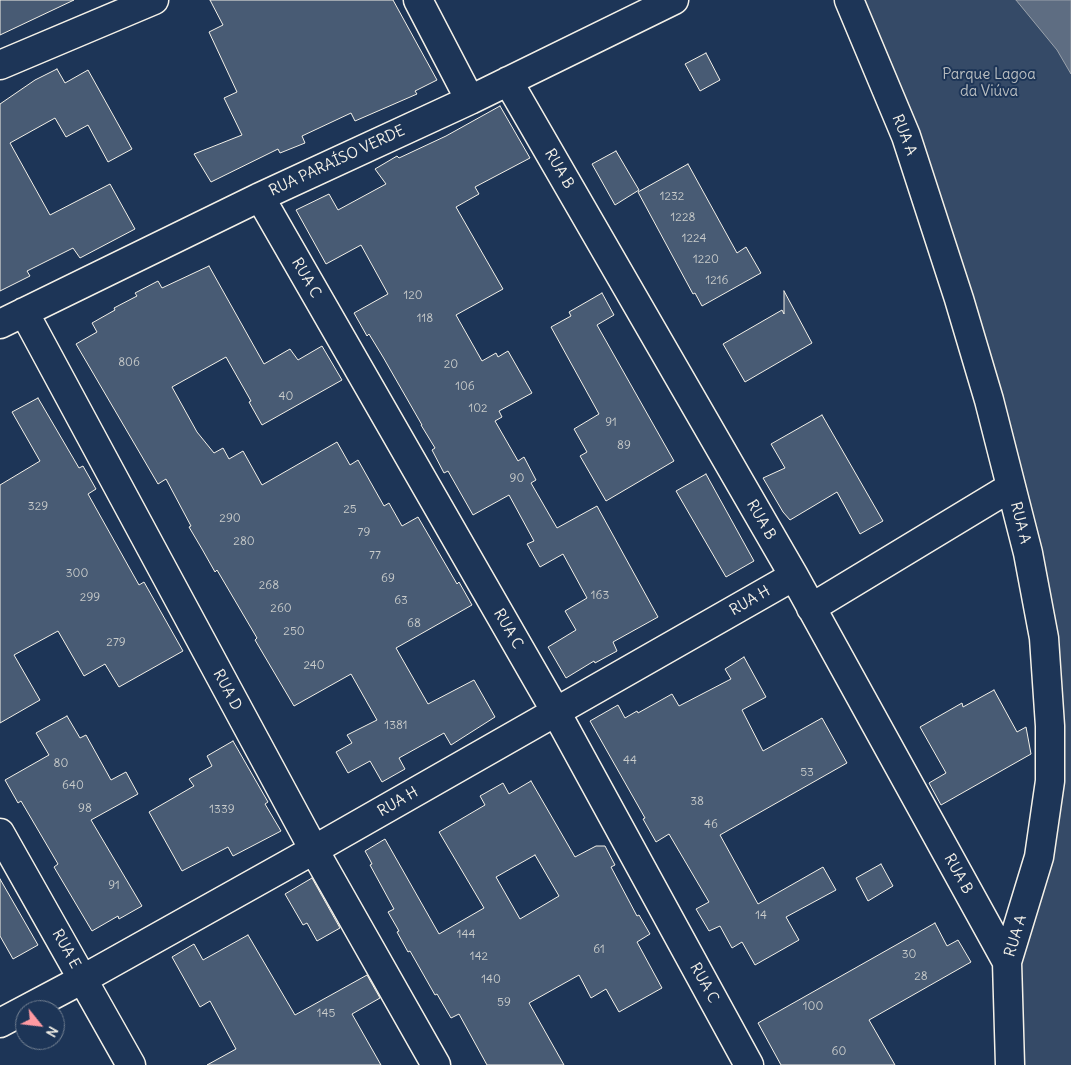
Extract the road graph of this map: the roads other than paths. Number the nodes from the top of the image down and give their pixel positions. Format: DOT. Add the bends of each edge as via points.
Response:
graph roads {
  1 [pos="154,0"];
  2 [pos="418,0"];
  3 [pos="674,0"];
  4 [pos="849,0"];
  5 [pos="0,65"];
  6 [pos="508,81"];
  7 [pos="470,100"];
  8 [pos="260,197"];
  9 [pos="12,318"];
  10 [pos="1011,486"];
  11 [pos="794,576"];
  12 [pos="811,608"];
  13 [pos="556,712"];
  14 [pos="0,833"];
  15 [pos="314,850"];
  16 [pos="1007,962"];
  17 [pos="83,979"];
  18 [pos="0,1023"];
  19 [pos="131,1065"];
  20 [pos="436,1065"];
  21 [pos="749,1065"];
  22 [pos="1010,1065"];
  1 -- 5 [label="street"];
  2 -- 7 [label="street"];
  3 -- 6 [label="street, RUA PARAÍSO VERDE"];
  4 -- 10 [label="street, RUA A" via="906,136 959,299"];
  6 -- 7 [label="street, RUA PARAÍSO VERDE"];
  6 -- 11 [label="street, RUA B"];
  7 -- 8 [label="street, RUA PARAÍSO VERDE"];
  8 -- 9 [label="street, RUA PARAÍSO VERDE"];
  8 -- 13 [label="street, RUA C"];
  9 -- 15 [label="street, RUA D"];
  10 -- 12 [label="street"];
  10 -- 16 [label="street, RUA A" via="1044,638 1050,781 1039,857"];
  11 -- 12 [label="street, RUA B"];
  11 -- 13 [label="street, RUA H"];
  12 -- 16 [label="street, RUA B"];
  13 -- 15 [label="street, RUA H"];
  13 -- 21 [label="street, RUA C"];
  14 -- 17 [label="street, RUA E"];
  15 -- 17 [label="street, RUA H"];
  15 -- 20 [label="street, RUA D"];
  16 -- 22 [label="street, RUA A"];
  17 -- 18 [label="street, RUA H"];
  17 -- 19 [label="street, RUA E"];
}
